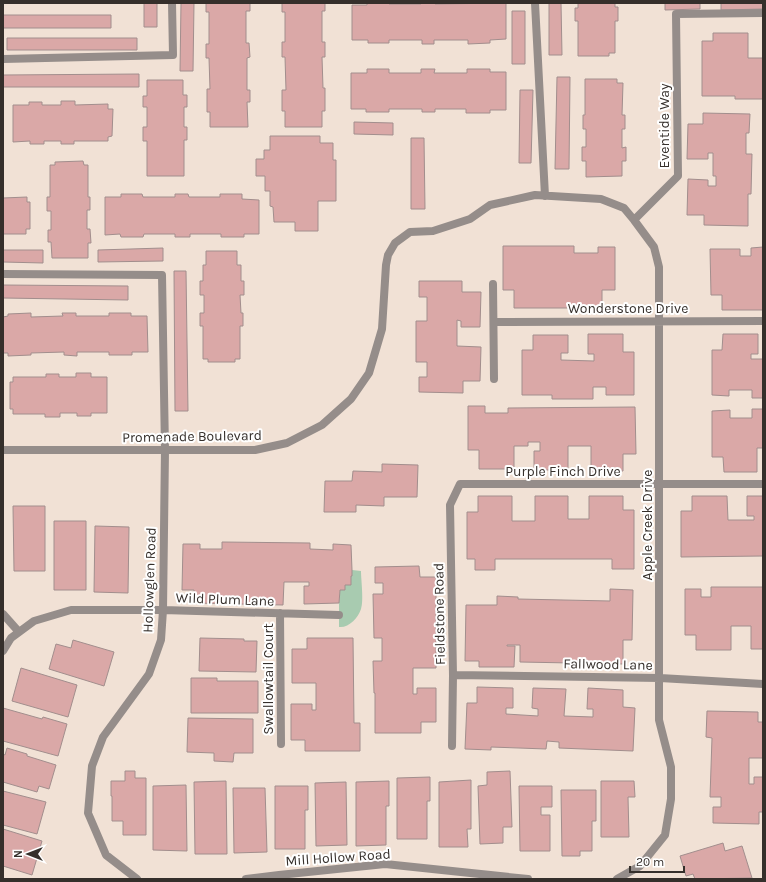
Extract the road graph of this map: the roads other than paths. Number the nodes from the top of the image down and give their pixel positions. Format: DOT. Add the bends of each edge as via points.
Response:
graph roads {
  1 [pos="172,3"];
  2 [pos="535,3"];
  3 [pos="763,13"];
  4 [pos="3,59"];
  5 [pos="545,196"];
  6 [pos="634,220"];
  7 [pos="3,274"];
  8 [pos="493,284"];
  9 [pos="659,321"];
  10 [pos="763,321"];
  11 [pos="494,322"];
  12 [pos="494,379"];
  13 [pos="3,450"];
  14 [pos="165,450"];
  15 [pos="460,484"];
  16 [pos="659,484"];
  17 [pos="763,484"];
  18 [pos="163,610"];
  19 [pos="280,613"];
  20 [pos="3,614"];
  21 [pos="339,615"];
  22 [pos="19,632"];
  23 [pos="3,651"];
  24 [pos="453,675"];
  25 [pos="660,678"];
  26 [pos="763,684"];
  27 [pos="281,744"];
  28 [pos="452,746"];
  29 [pos="136,879"];
  30 [pos="246,879"];
  31 [pos="528,879"];
  32 [pos="617,879"];
  1 -- 4 [label="street" via="173,55"];
  2 -- 5 [label="street"];
  3 -- 6 [label="street, Eventide Way" via="676,14 678,176"];
  5 -- 6 [label="street, Promenade Boulevard" via="602,199 624,208"];
  5 -- 14 [label="street, Promenade Boulevard" via="535,195 490,205 470,219 433,231 410,232 395,243 388,255 382,329 369,373 351,399 322,425 287,443 255,450"];
  6 -- 9 [label="street, Apple Creek Drive" via="654,247 659,267"];
  7 -- 14 [label="street, Hollowglen Road" via="162,275"];
  8 -- 11 [label="street"];
  9 -- 10 [label="street, Wonderstone Drive"];
  9 -- 11 [label="street, Wonderstone Drive"];
  9 -- 16 [label="street, Apple Creek Drive"];
  11 -- 12 [label="street"];
  13 -- 14 [label="street, Promenade Boulevard"];
  14 -- 18 [label="street, Hollowglen Road"];
  15 -- 16 [label="street, Purple Finch Drive"];
  15 -- 24 [label="street, Fieldstone Road" via="450,504"];
  16 -- 17 [label="street, Purple Finch Drive"];
  16 -- 25 [label="street, Apple Creek Drive"];
  18 -- 19 [label="street, Wild Plum Lane"];
  18 -- 22 [label="street, Wild Plum Lane" via="71,610 34,621"];
  18 -- 29 [label="street, Hollowglen Road" via="161,640 150,674 103,737 92,766 88,813 106,855"];
  19 -- 21 [label="street, Wild Plum Lane"];
  19 -- 27 [label="street, Swallowtail Court"];
  20 -- 22 [label="street"];
  22 -- 23 [label="street, Wild Plum Lane" via="10,638"];
  24 -- 25 [label="street, Fallwood Lane"];
  24 -- 28 [label="street, Fieldstone Road"];
  25 -- 26 [label="street, Fallwood Lane"];
  25 -- 32 [label="street, Apple Creek Drive" via="659,720 671,767 671,799 665,835 640,866"];
  30 -- 31 [label="street, Mill Hollow Road" via="385,864"];
}
